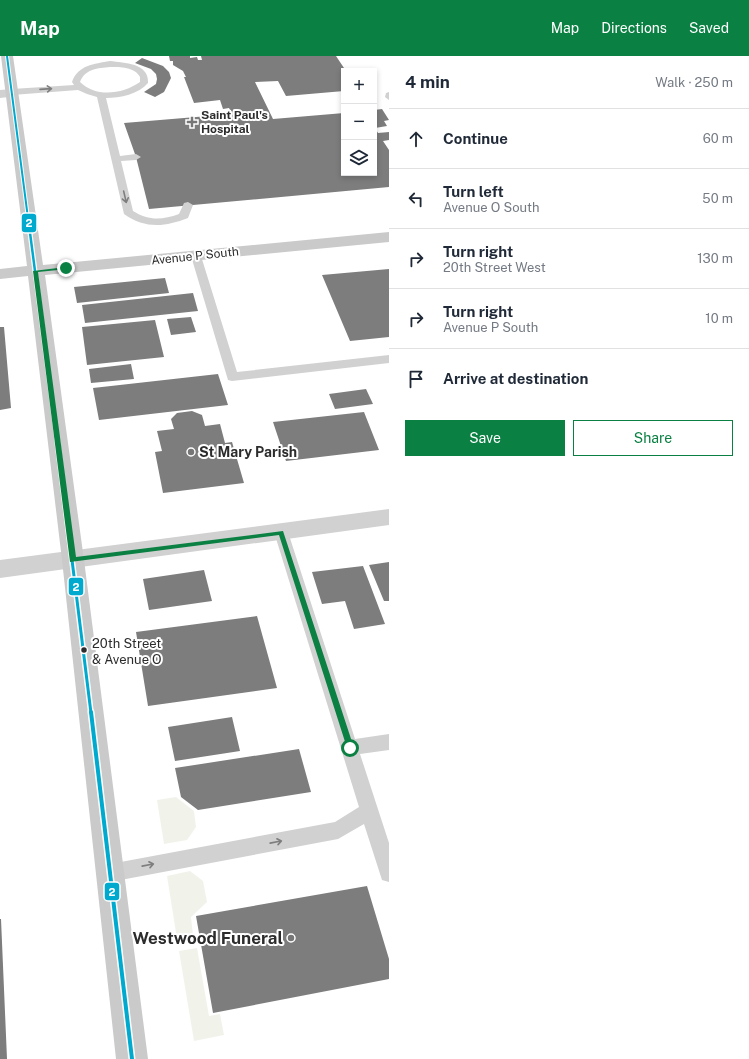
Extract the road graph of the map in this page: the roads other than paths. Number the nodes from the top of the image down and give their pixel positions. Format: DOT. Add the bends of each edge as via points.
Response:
graph roads {
  1 [pos="7,56"];
  2 [pos="79,87"];
  3 [pos="11,89"];
  4 [pos="101,95"];
  5 [pos="136,157"];
  6 [pos="116,159"];
  7 [pos="188,205"];
  8 [pos="389,237"];
  9 [pos="196,256"];
  10 [pos="35,271"];
  11 [pos="0,274"];
  12 [pos="389,358"];
  13 [pos="389,517"];
  14 [pos="281,532"];
  15 [pos="73,560"];
  16 [pos="0,569"];
  17 [pos="389,742"];
  18 [pos="350,748"];
  19 [pos="370,811"];
  20 [pos="110,873"];
  21 [pos="389,873"];
  22 [pos="132,1059"];
  1 -- 3 [label="main road"];
  3 -- 2 [label="lane, one-way"];
  2 -- 4 [label="lane"];
  2 -- 4 [label="lane" via="74,77 84,70 110,64 138,70 145,78 144,83 132,91"];
  3 -- 10 [label="main road"];
  4 -- 6 [label="lane"];
  5 -- 6 [label="lane"];
  6 -- 7 [label="lane, one-way" via="128,212 138,220 152,223 170,222 184,216"];
  8 -- 9 [label="main road, Avenue P South"];
  9 -- 10 [label="main road, Avenue P South"];
  9 -- 12 [label="lane" via="232,377"];
  10 -- 11 [label="main road, Avenue P South"];
  10 -- 15 [label="main road"];
  13 -- 14 [label="street"];
  14 -- 15 [label="street"];
  14 -- 18 [label="lane"];
  15 -- 16 [label="street"];
  15 -- 20 [label="main road"];
  17 -- 18 [label="lane"];
  18 -- 19 [label="lane"];
  20 -- 19 [label="lane, one-way" via="338,830"];
  19 -- 21 [label="lane"];
  20 -- 22 [label="main road"];
}
